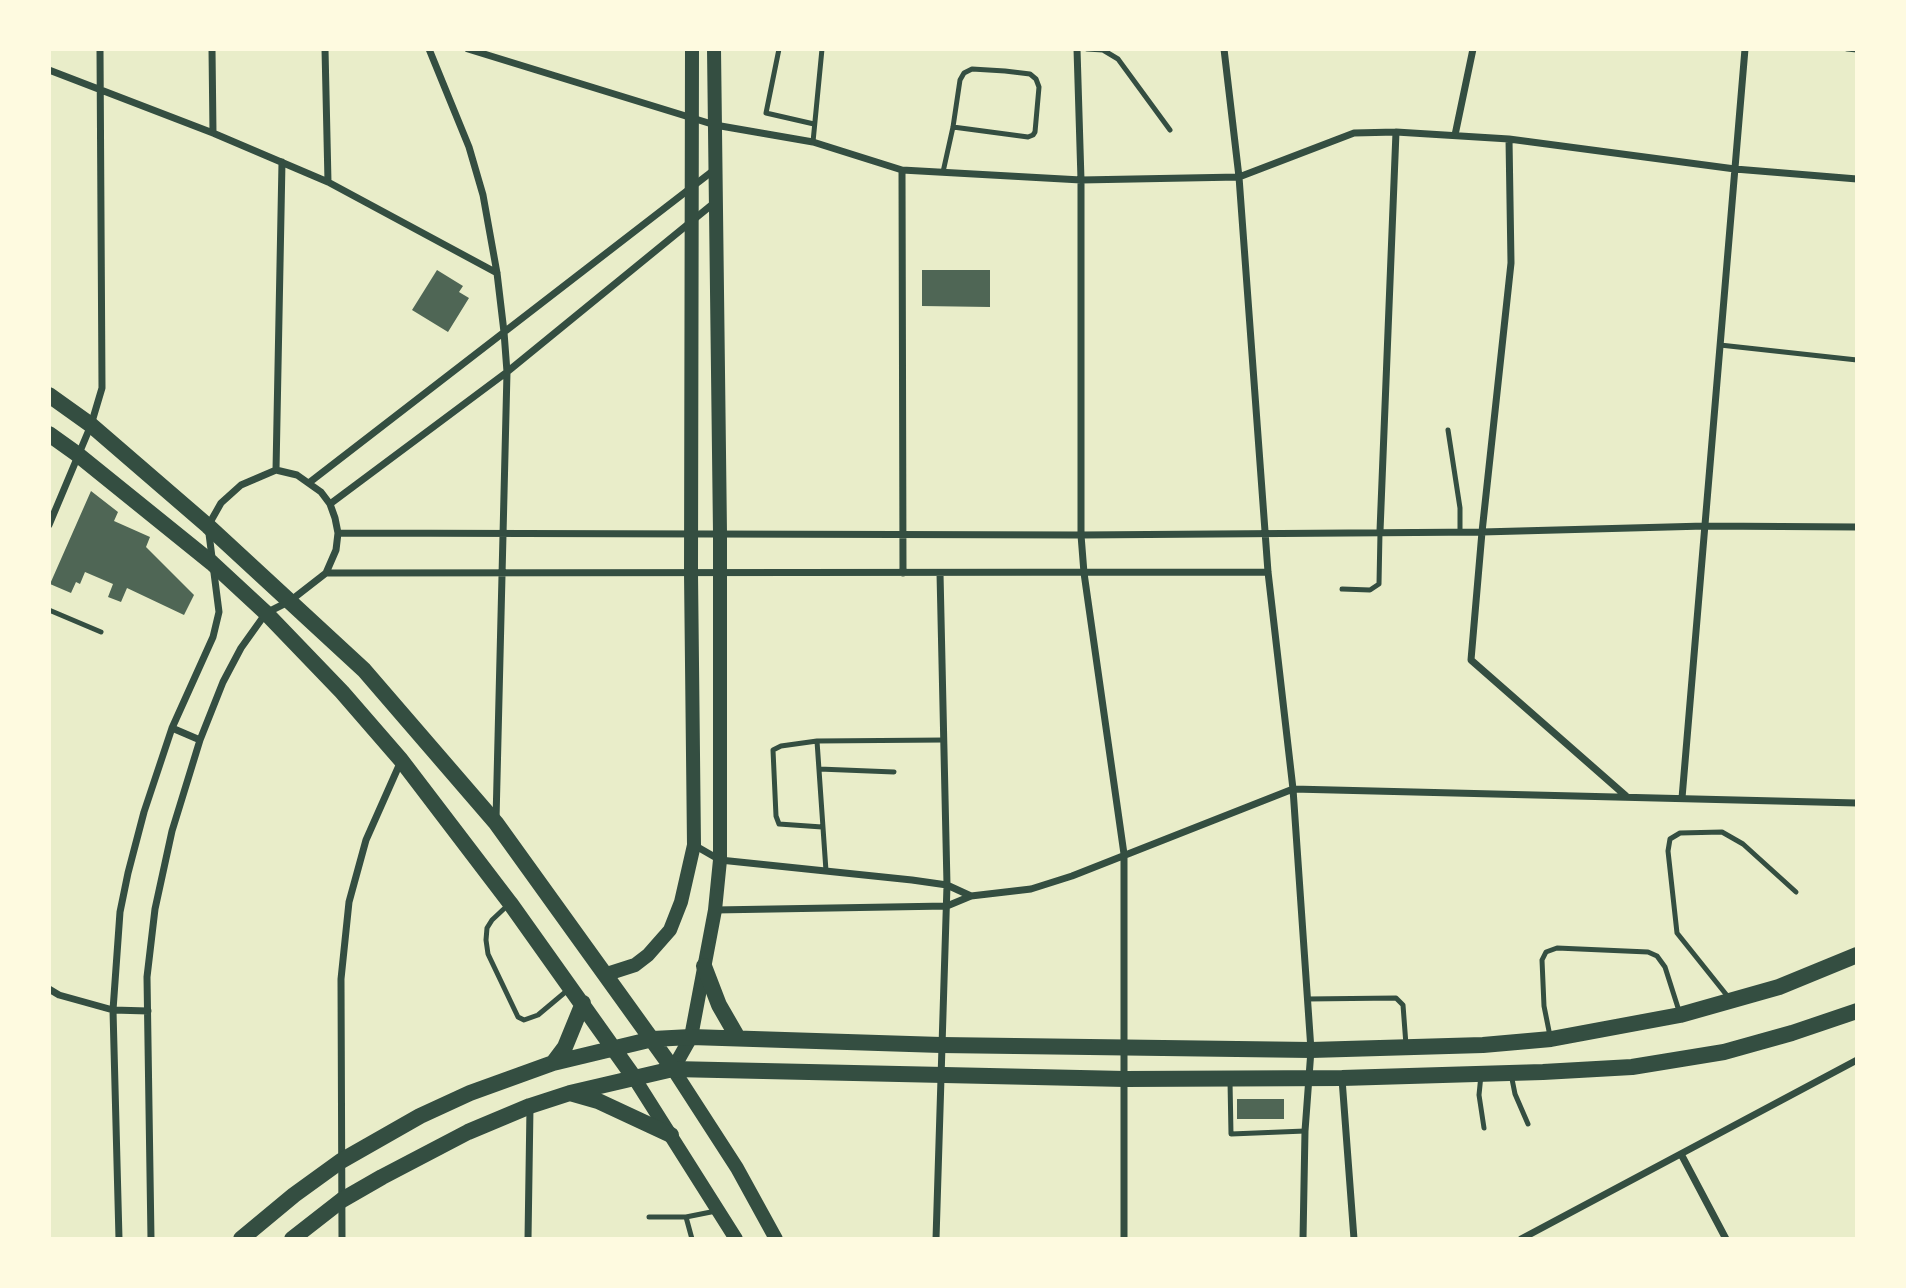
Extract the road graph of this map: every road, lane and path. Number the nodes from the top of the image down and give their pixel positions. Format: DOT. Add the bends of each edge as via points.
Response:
graph roads {
  1 [pos="100,49"];
  2 [pos="212,49"];
  3 [pos="326,49"];
  4 [pos="429,49"];
  5 [pos="468,49"];
  6 [pos="692,49"];
  7 [pos="714,49"];
  8 [pos="779,49"];
  9 [pos="822,49"];
  10 [pos="1077,49"];
  11 [pos="1087,49"];
  12 [pos="1224,49"];
  13 [pos="1473,49"];
  14 [pos="1745,49"];
  15 [pos="1847,49"];
  16 [pos="1857,50"];
  17 [pos="49,70"];
  18 [pos="100,90"];
  19 [pos="692,117"];
  20 [pos="814,124"];
  21 [pos="715,125"];
  22 [pos="953,127"];
  23 [pos="1170,130"];
  24 [pos="1396,132"];
  25 [pos="212,133"];
  26 [pos="1455,135"];
  27 [pos="1509,139"];
  28 [pos="813,142"];
  29 [pos="282,162"];
  30 [pos="714,169"];
  31 [pos="1735,169"];
  32 [pos="902,170"];
  33 [pos="943,172"];
  34 [pos="1239,177"];
  35 [pos="1857,178"];
  36 [pos="1081,180"];
  37 [pos="328,181"];
  38 [pos="692,187"];
  39 [pos="714,203"];
  40 [pos="692,220"];
  41 [pos="497,273"];
  42 [pos="503,332"];
  43 [pos="1720,345"];
  44 [pos="1857,360"];
  45 [pos="507,372"];
  46 [pos="49,395"];
  47 [pos="91,425"];
  48 [pos="1448,430"];
  49 [pos="49,434"];
  50 [pos="77,454"];
  51 [pos="276,470"];
  52 [pos="310,482"];
  53 [pos="330,504"];
  54 [pos="49,525"];
  55 [pos="208,526"];
  56 [pos="1705,526"];
  57 [pos="1857,527"];
  58 [pos="1380,531"];
  59 [pos="1460,531"];
  60 [pos="1482,532"];
  61 [pos="338,533"];
  62 [pos="502,533"];
  63 [pos="720,533"];
  64 [pos="692,534"];
  65 [pos="902,535"];
  66 [pos="1266,535"];
  67 [pos="1081,536"];
  68 [pos="212,563"];
  69 [pos="1268,572"];
  70 [pos="326,573"];
  71 [pos="503,573"];
  72 [pos="691,573"];
  73 [pos="719,573"];
  74 [pos="903,573"];
  75 [pos="940,573"];
  76 [pos="1084,573"];
  77 [pos="1342,589"];
  78 [pos="290,601"];
  79 [pos="49,611"];
  80 [pos="266,613"];
  81 [pos="100,632"];
  82 [pos="172,728"];
  83 [pos="200,740"];
  84 [pos="944,740"];
  85 [pos="817,741"];
  86 [pos="401,760"];
  87 [pos="819,769"];
  88 [pos="894,772"];
  89 [pos="1293,789"];
  90 [pos="1627,797"];
  91 [pos="1682,798"];
  92 [pos="1857,803"];
  93 [pos="496,823"];
  94 [pos="822,827"];
  95 [pos="694,845"];
  96 [pos="1124,853"];
  97 [pos="720,860"];
  98 [pos="826,871"];
  99 [pos="947,885"];
  100 [pos="1796,892"];
  101 [pos="971,896"];
  102 [pos="510,902"];
  103 [pos="947,906"];
  104 [pos="715,910"];
  105 [pos="1857,955"];
  106 [pos="704,966"];
  107 [pos="607,974"];
  108 [pos="572,986"];
  109 [pos="49,989"];
  110 [pos="1307,999"];
  111 [pos="1731,1001"];
  112 [pos="583,1003"];
  113 [pos="113,1010"];
  114 [pos="148,1011"];
  115 [pos="1857,1011"];
  116 [pos="1681,1015"];
  117 [pos="691,1037"];
  118 [pos="738,1038"];
  119 [pos="653,1039"];
  120 [pos="1550,1039"];
  121 [pos="941,1045"];
  122 [pos="614,1047"];
  123 [pos="1125,1048"];
  124 [pos="1406,1048"];
  125 [pos="1311,1051"];
  126 [pos="1857,1060"];
  127 [pos="553,1063"];
  128 [pos="673,1069"];
  129 [pos="1510,1073"];
  130 [pos="1481,1074"];
  131 [pos="633,1076"];
  132 [pos="940,1076"];
  133 [pos="1230,1078"];
  134 [pos="1308,1078"];
  135 [pos="1342,1078"];
  136 [pos="1125,1079"];
  137 [pos="570,1093"];
  138 [pos="530,1106"];
  139 [pos="1528,1124"];
  140 [pos="1484,1128"];
  141 [pos="1305,1131"];
  142 [pos="671,1135"];
  143 [pos="1681,1154"];
  144 [pos="341,1161"];
  145 [pos="342,1200"];
  146 [pos="719,1210"];
  147 [pos="649,1217"];
  148 [pos="686,1217"];
  149 [pos="119,1239"];
  150 [pos="151,1239"];
  151 [pos="241,1239"];
  152 [pos="292,1239"];
  153 [pos="342,1239"];
  154 [pos="528,1239"];
  155 [pos="692,1239"];
  156 [pos="736,1239"];
  157 [pos="776,1239"];
  158 [pos="936,1239"];
  159 [pos="1124,1239"];
  160 [pos="1303,1239"];
  161 [pos="1354,1239"];
  162 [pos="1521,1239"];
  163 [pos="1726,1239"];
  1 -- 18 [label="street"];
  2 -- 25 [label="street"];
  3 -- 37 [label="street"];
  4 -- 41 [label="street" via="469,147"];
  5 -- 19 [label="street"];
  6 -- 19 [label="main road"];
  7 -- 21 [label="main road"];
  8 -- 20 [label="lane" via="766,113"];
  9 -- 20 [label="lane"];
  10 -- 36 [label="street"];
  11 -- 23 [label="lane" via="1103,50 1118,59"];
  12 -- 34 [label="street"];
  13 -- 26 [label="street"];
  14 -- 31 [label="street"];
  15 -- 16 [label="lane"];
  17 -- 18 [label="street"];
  18 -- 25 [label="street"];
  18 -- 47 [label="street" via="102,375"];
  19 -- 21 [label="street"];
  19 -- 38 [label="main road"];
  20 -- 28 [label="lane"];
  21 -- 28 [label="street"];
  21 -- 30 [label="main road"];
  22 -- 22 [label="lane" via="964,73 972,69 1005,71 1036,79 1032,135"];
  22 -- 33 [label="lane"];
  24 -- 26 [label="street"];
  24 -- 34 [label="street" via="1354,133"];
  24 -- 58 [label="street"];
  25 -- 29 [label="street"];
  26 -- 27 [label="street"];
  27 -- 31 [label="street"];
  27 -- 60 [label="street" via="1511,263"];
  28 -- 32 [label="street"];
  29 -- 37 [label="street"];
  29 -- 51 [label="street"];
  30 -- 38 [label="street"];
  30 -- 39 [label="main road"];
  31 -- 35 [label="street"];
  31 -- 43 [label="street"];
  32 -- 33 [label="street"];
  32 -- 65 [label="street"];
  33 -- 36 [label="street"];
  34 -- 36 [label="street"];
  34 -- 66 [label="street"];
  36 -- 67 [label="street"];
  37 -- 41 [label="street"];
  38 -- 40 [label="main road"];
  38 -- 42 [label="street"];
  39 -- 40 [label="street"];
  39 -- 63 [label="main road"];
  40 -- 45 [label="street"];
  40 -- 64 [label="main road"];
  41 -- 42 [label="street"];
  42 -- 45 [label="street"];
  42 -- 52 [label="street"];
  43 -- 44 [label="lane"];
  43 -- 56 [label="street"];
  45 -- 53 [label="street"];
  45 -- 62 [label="street"];
  46 -- 47 [label="main road"];
  47 -- 50 [label="street"];
  47 -- 55 [label="main road"];
  48 -- 59 [label="lane"];
  49 -- 50 [label="main road"];
  50 -- 54 [label="street"];
  50 -- 68 [label="main road"];
  51 -- 52 [label="street"];
  51 -- 55 [label="street" via="241,485 220,503"];
  52 -- 53 [label="street"];
  53 -- 61 [label="street"];
  55 -- 68 [label="street"];
  55 -- 78 [label="main road"];
  56 -- 57 [label="street"];
  56 -- 60 [label="street"];
  56 -- 91 [label="street"];
  58 -- 59 [label="street"];
  58 -- 66 [label="street"];
  58 -- 77 [label="lane" via="1379,584 1370,590"];
  59 -- 60 [label="street"];
  60 -- 90 [label="street" via="1471,660"];
  61 -- 62 [label="street"];
  61 -- 70 [label="street"];
  62 -- 64 [label="street"];
  62 -- 71 [label="street"];
  63 -- 64 [label="street"];
  63 -- 65 [label="street"];
  63 -- 73 [label="main road"];
  64 -- 72 [label="main road"];
  65 -- 67 [label="street"];
  65 -- 74 [label="street"];
  66 -- 67 [label="street"];
  66 -- 69 [label="street"];
  67 -- 76 [label="street"];
  68 -- 80 [label="main road"];
  68 -- 82 [label="street" via="219,612 213,637"];
  69 -- 76 [label="street"];
  69 -- 89 [label="street"];
  70 -- 71 [label="street"];
  70 -- 78 [label="street"];
  71 -- 72 [label="street"];
  71 -- 93 [label="street"];
  72 -- 73 [label="street"];
  72 -- 95 [label="main road"];
  73 -- 74 [label="street"];
  73 -- 97 [label="main road"];
  74 -- 75 [label="street"];
  75 -- 76 [label="street"];
  75 -- 84 [label="street"];
  76 -- 96 [label="street"];
  78 -- 80 [label="street"];
  78 -- 93 [label="main road" via="364,670"];
  79 -- 81 [label="lane"];
  80 -- 83 [label="street" via="223,682"];
  80 -- 86 [label="main road"];
  82 -- 83 [label="street"];
  82 -- 113 [label="street" via="128,873 120,912"];
  83 -- 114 [label="street" via="172,831 155,909"];
  84 -- 85 [label="lane"];
  84 -- 99 [label="street"];
  85 -- 87 [label="lane"];
  85 -- 94 [label="lane" via="774,750 776,816 779,824"];
  86 -- 102 [label="main road"];
  86 -- 144 [label="street" via="366,840 348,902 341,979"];
  87 -- 88 [label="lane"];
  87 -- 94 [label="lane"];
  89 -- 90 [label="street"];
  89 -- 96 [label="street"];
  89 -- 110 [label="street"];
  90 -- 91 [label="street"];
  91 -- 92 [label="street"];
  93 -- 107 [label="main road"];
  94 -- 98 [label="lane"];
  95 -- 97 [label="street"];
  95 -- 107 [label="main road" via="670,930 635,965"];
  96 -- 101 [label="street" via="1031,889"];
  96 -- 123 [label="street"];
  97 -- 98 [label="street"];
  97 -- 104 [label="main road"];
  98 -- 99 [label="street"];
  99 -- 101 [label="street"];
  99 -- 103 [label="street"];
  100 -- 111 [label="lane" via="1743,844 1722,832 1680,833 1670,839 1677,933"];
  101 -- 103 [label="street"];
  102 -- 108 [label="main road"];
  102 -- 108 [label="lane" via="492,920 486,940 488,954 518,1017 524,1020 538,1014"];
  103 -- 104 [label="street"];
  103 -- 121 [label="street"];
  104 -- 106 [label="main road"];
  105 -- 111 [label="main road"];
  106 -- 117 [label="main road"];
  106 -- 118 [label="main road"];
  107 -- 119 [label="main road"];
  108 -- 112 [label="main road"];
  109 -- 113 [label="street"];
  110 -- 124 [label="lane" via="1396,998 1403,1005"];
  110 -- 125 [label="street"];
  111 -- 116 [label="main road"];
  112 -- 122 [label="main road"];
  112 -- 127 [label="main road" via="565,1047"];
  113 -- 114 [label="street"];
  113 -- 149 [label="street"];
  114 -- 150 [label="street"];
  115 -- 129 [label="main road" via="1724,1052 1632,1067"];
  116 -- 120 [label="main road"];
  116 -- 120 [label="lane" via="1657,956 1558,948 1546,952 1542,960"];
  117 -- 118 [label="main road"];
  117 -- 119 [label="main road"];
  117 -- 128 [label="main road"];
  118 -- 121 [label="main road"];
  119 -- 122 [label="main road"];
  119 -- 128 [label="main road"];
  120 -- 124 [label="main road"];
  121 -- 123 [label="main road"];
  121 -- 132 [label="street"];
  122 -- 127 [label="main road"];
  122 -- 131 [label="main road"];
  123 -- 125 [label="main road"];
  123 -- 136 [label="street"];
  124 -- 125 [label="main road"];
  125 -- 134 [label="street"];
  126 -- 143 [label="street"];
  127 -- 144 [label="main road" via="458,1098"];
  128 -- 131 [label="main road"];
  128 -- 132 [label="main road"];
  128 -- 157 [label="main road"];
  129 -- 130 [label="main road"];
  129 -- 139 [label="lane"];
  130 -- 135 [label="main road"];
  130 -- 140 [label="lane"];
  131 -- 137 [label="main road"];
  131 -- 142 [label="main road"];
  132 -- 136 [label="main road"];
  132 -- 158 [label="street"];
  133 -- 134 [label="main road"];
  133 -- 136 [label="main road"];
  133 -- 141 [label="lane" via="1231,1134"];
  134 -- 135 [label="main road"];
  134 -- 141 [label="street"];
  135 -- 161 [label="street"];
  136 -- 159 [label="street"];
  137 -- 138 [label="main road"];
  137 -- 142 [label="main road"];
  138 -- 145 [label="main road" via="423,1155"];
  138 -- 154 [label="street"];
  141 -- 160 [label="street"];
  142 -- 146 [label="main road"];
  143 -- 162 [label="street"];
  143 -- 163 [label="street"];
  144 -- 145 [label="street"];
  144 -- 151 [label="main road"];
  145 -- 152 [label="main road"];
  145 -- 153 [label="street"];
  146 -- 148 [label="lane"];
  146 -- 156 [label="main road"];
  147 -- 148 [label="lane"];
  148 -- 155 [label="lane"];
}
